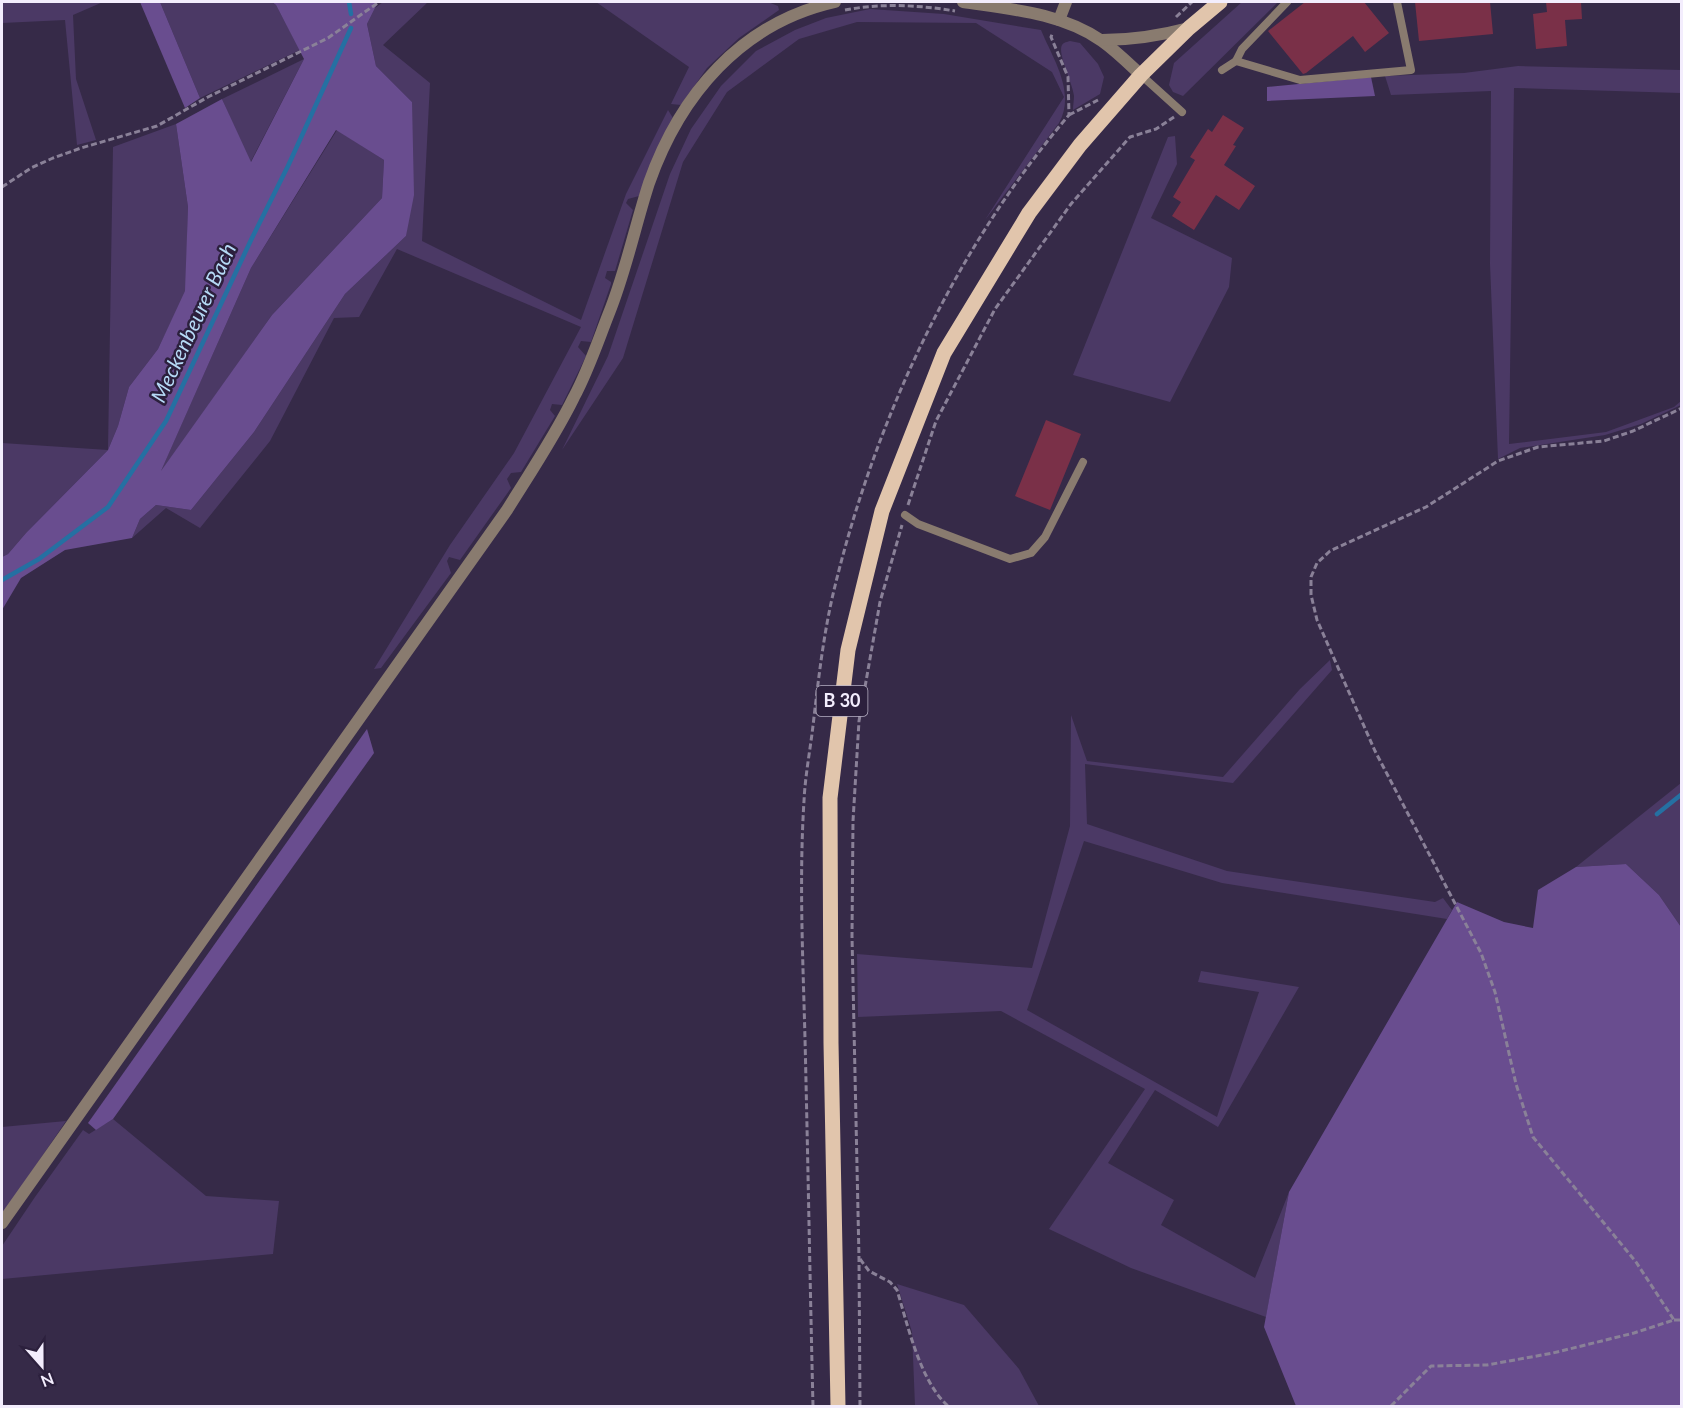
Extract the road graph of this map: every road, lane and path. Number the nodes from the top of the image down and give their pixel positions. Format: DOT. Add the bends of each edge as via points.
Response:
graph roads {
  1 [pos="379,2"];
  2 [pos="835,2"];
  3 [pos="963,2"];
  4 [pos="1066,2"];
  5 [pos="1220,2"];
  6 [pos="1287,2"];
  7 [pos="1396,2"];
  8 [pos="1059,20"];
  9 [pos="1189,28"];
  10 [pos="1102,40"];
  11 [pos="1236,61"];
  12 [pos="1222,70"];
  13 [pos="1141,75"];
  14 [pos="1182,112"];
  15 [pos="2,187"];
  16 [pos="1682,408"];
  17 [pos="1083,462"];
  18 [pos="905,515"];
  19 [pos="2,1223"];
  20 [pos="859,1258"];
  21 [pos="1674,1320"];
  22 [pos="1682,1320"];
  23 [pos="813,1407"];
  24 [pos="838,1407"];
  25 [pos="860,1407"];
  26 [pos="948,1407"];
  27 [pos="1391,1407"];
  1 -- 15 [label="path" via="328,38 157,126 53,158"];
  2 -- 19 [label="street" via="792,15 748,40 699,88 671,132 650,182 610,310 575,396 507,510"];
  3 -- 8 [label="street"];
  4 -- 8 [label="street"];
  5 -- 9 [label="main road, B 30"];
  6 -- 11 [label="lane" via="1242,49"];
  7 -- 11 [label="lane" via="1411,70 1300,80"];
  8 -- 10 [label="street"];
  8 -- 23 [label="path" via="1051,37 1068,77 1069,115 1002,203 938,310 886,423 849,534 820,665 804,801 802,896"];
  9 -- 10 [label="street" via="1156,37"];
  9 -- 13 [label="main road, B 30"];
  10 -- 13 [label="street"];
  11 -- 12 [label="lane"];
  13 -- 14 [label="lane"];
  13 -- 24 [label="main road, B 30" via="1080,145 1029,213 944,353 882,511 848,650 830,798"];
  14 -- 18 [label="path" via="1156,129 1130,137 1071,204 995,309 936,421"];
  16 -- 21 [label="path" via="1604,441 1538,447 1498,461 1426,507 1330,551 1317,563 1311,577 1317,620 1375,751 1481,953 1496,992 1516,1084 1533,1137 1636,1262"];
  17 -- 18 [label="lane" via="1045,537 1031,553 1010,559 918,524"];
  18 -- 20 [label="path" via="880,602 859,721 852,936"];
  20 -- 25 [label="path"];
  20 -- 26 [label="path" via="869,1271 897,1290 917,1354 936,1396"];
  21 -- 22 [label="path"];
  21 -- 27 [label="path" via="1570,1350 1487,1365 1431,1366"];
}
